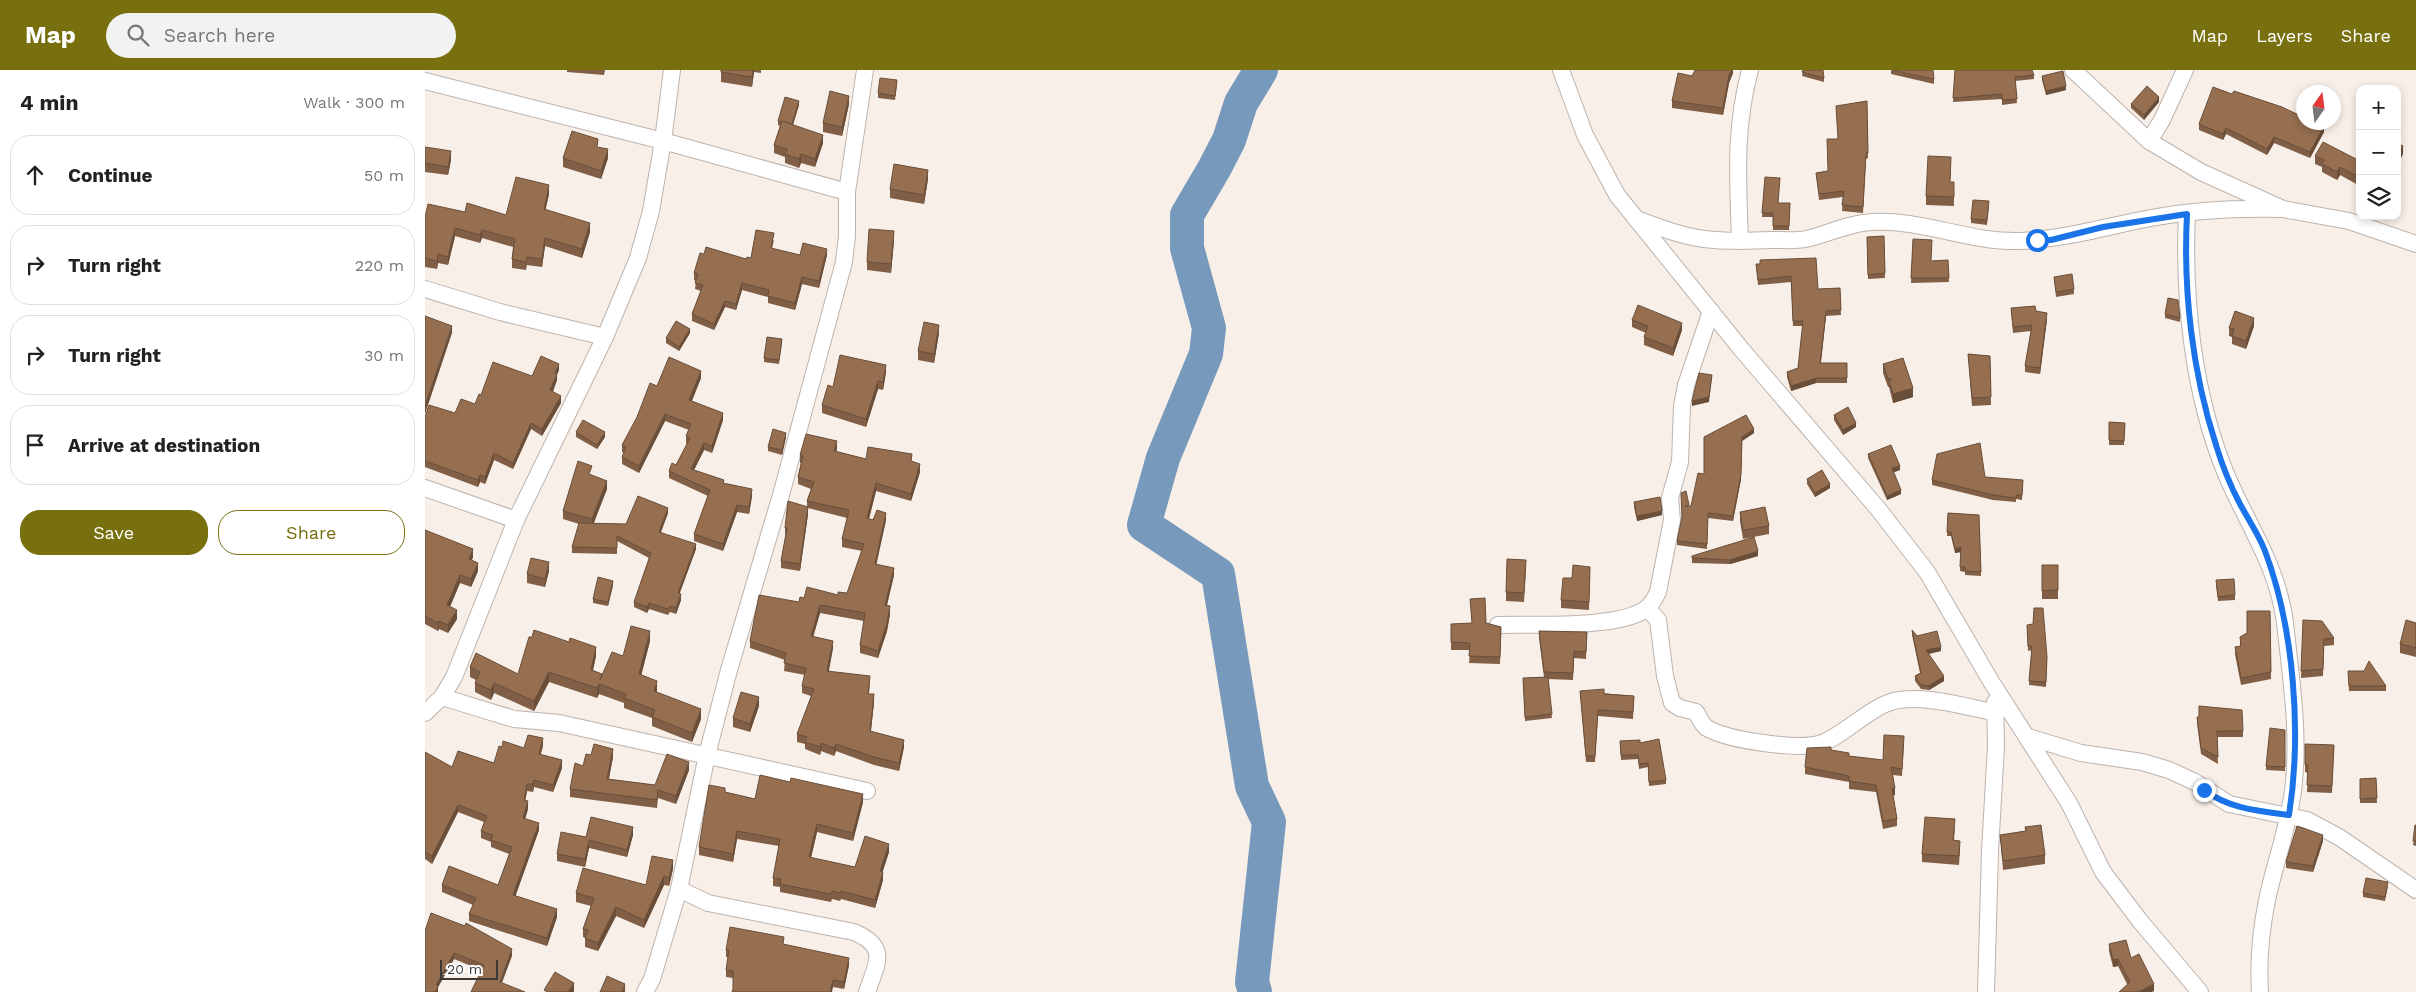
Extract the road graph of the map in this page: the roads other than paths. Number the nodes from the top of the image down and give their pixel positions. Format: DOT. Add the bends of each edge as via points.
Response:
graph roads {
  1 [pos="672,70"];
  2 [pos="865,70"];
  3 [pos="1561,70"];
  4 [pos="1750,70"];
  5 [pos="2073,70"];
  6 [pos="2185,70"];
  7 [pos="425,81"];
  8 [pos="663,141"];
  9 [pos="2149,141"];
  10 [pos="847,192"];
  11 [pos="2283,209"];
  12 [pos="2187,214"];
  13 [pos="1636,219"];
  14 [pos="1740,242"];
  15 [pos="2416,244"];
  16 [pos="425,289"];
  17 [pos="1711,311"];
  18 [pos="605,337"];
  19 [pos="425,488"];
  20 [pos="516,520"];
  21 [pos="1647,608"];
  22 [pos="1498,626"];
  23 [pos="1992,683"];
  24 [pos="431,704"];
  25 [pos="1997,713"];
  26 [pos="2028,737"];
  27 [pos="707,755"];
  28 [pos="867,791"];
  29 [pos="2289,815"];
  30 [pos="679,889"];
  31 [pos="2416,890"];
  32 [pos="645,992"];
  33 [pos="867,992"];
  34 [pos="1986,992"];
  35 [pos="2200,992"];
  36 [pos="2260,992"];
  1 -- 8 [label="street"];
  2 -- 10 [label="street"];
  3 -- 13 [label="street" via="1599,166"];
  4 -- 14 [label="street" via="1737,148"];
  5 -- 9 [label="street"];
  6 -- 9 [label="street"];
  7 -- 8 [label="street"];
  8 -- 10 [label="street"];
  8 -- 18 [label="street" via="651,211 638,258"];
  9 -- 11 [label="street" via="2201,172"];
  10 -- 27 [label="street" via="844,262"];
  11 -- 12 [label="street" via="2247,208"];
  11 -- 15 [label="street" via="2349,220"];
  12 -- 14 [label="street" via="2103,227 2051,240 1983,240 1891,221 1840,228 1805,239"];
  12 -- 29 [label="street" via="2186,282 2207,415 2229,479 2264,548 2284,619 2295,737"];
  13 -- 14 [label="street" via="1703,239"];
  13 -- 17 [label="street"];
  16 -- 18 [label="street" via="500,312"];
  17 -- 21 [label="street" via="1686,385 1680,462 1670,498 1671,520 1657,592"];
  17 -- 23 [label="street" via="1879,510 1927,572"];
  18 -- 20 [label="street"];
  19 -- 20 [label="street"];
  20 -- 24 [label="street" via="463,656"];
  21 -- 22 [label="street" via="1622,619 1603,622"];
  21 -- 25 [label="street" via="1658,620 1672,704 1696,712 1706,727 1737,737 1786,747 1820,744 1887,703 1903,700 1939,701"];
  23 -- 25 [label="street"];
  23 -- 26 [label="street"];
  24 -- 27 [label="street" via="514,719 559,723"];
  25 -- 34 [label="street"];
  26 -- 29 [label="street" via="2081,753 2142,762 2169,770 2229,804"];
  26 -- 35 [label="street" via="2069,803 2103,872"];
  27 -- 28 [label="street"];
  27 -- 30 [label="street"];
  29 -- 31 [label="street" via="2333,833"];
  29 -- 36 [label="street" via="2263,924"];
  30 -- 32 [label="street" via="652,979"];
  30 -- 33 [label="street" via="707,903 867,937 876,946 879,958"];
}
